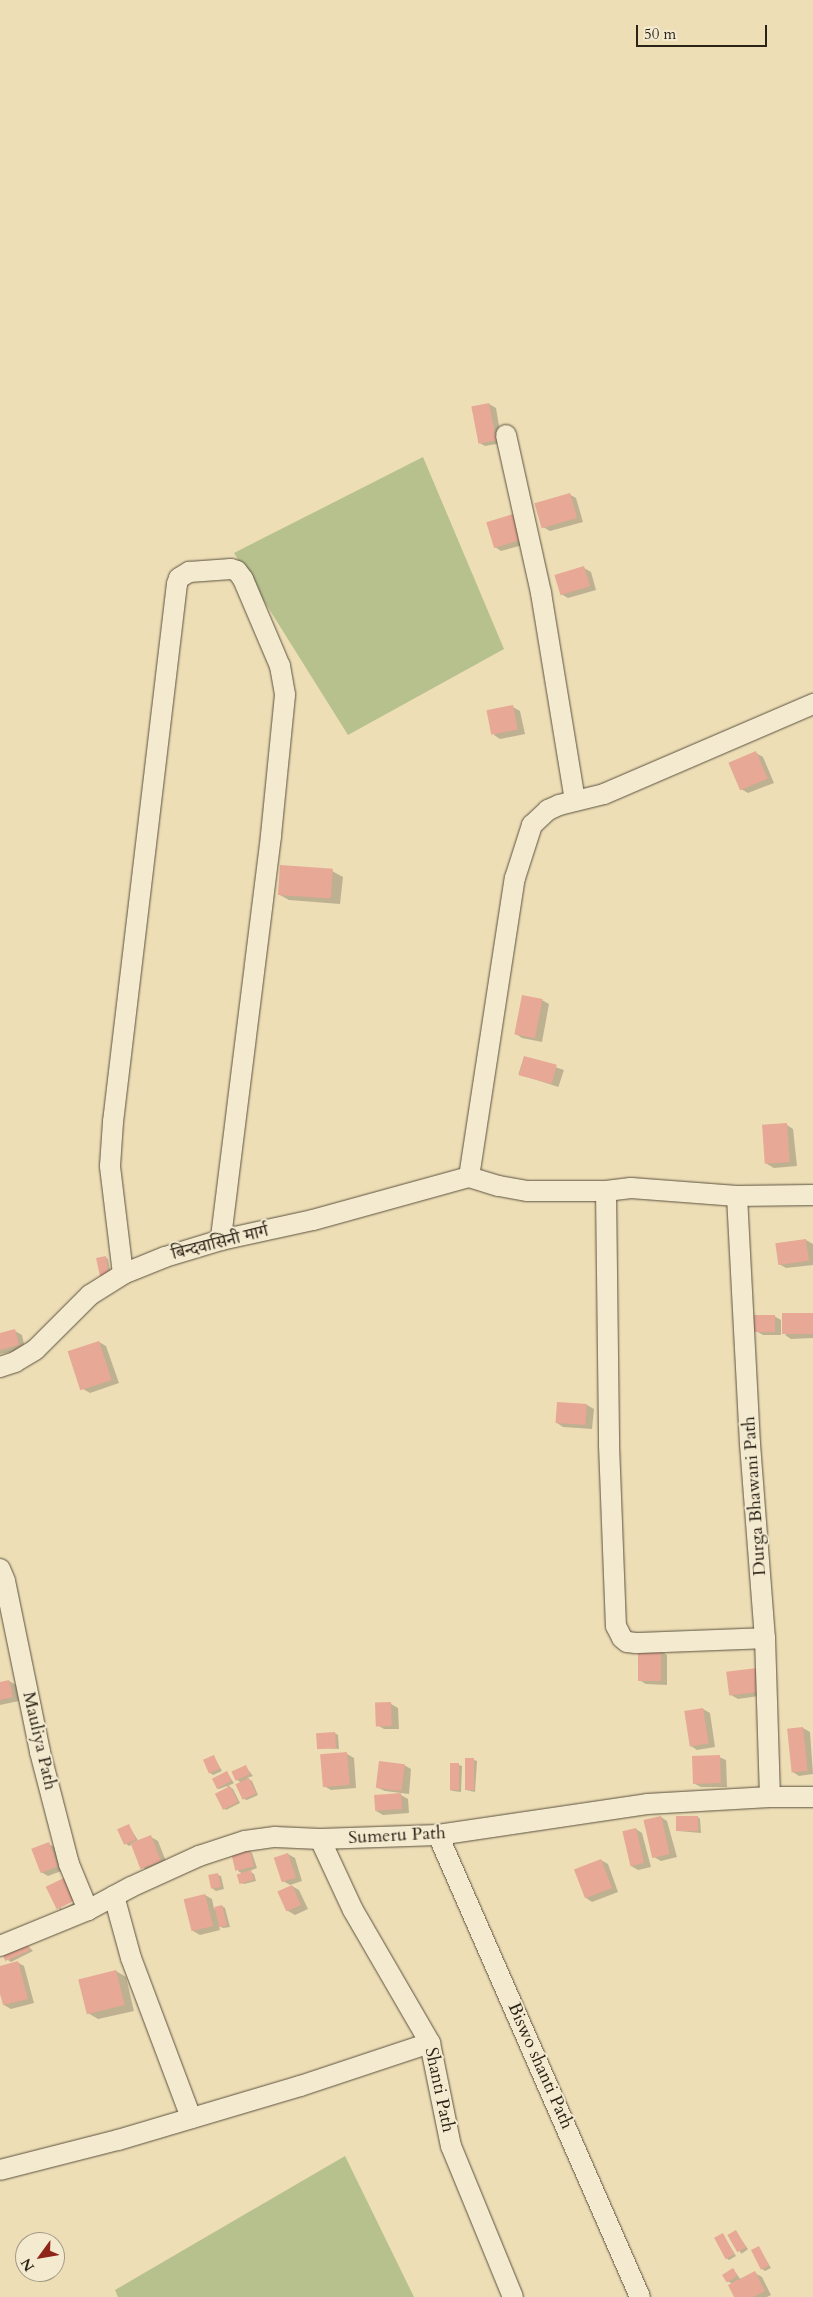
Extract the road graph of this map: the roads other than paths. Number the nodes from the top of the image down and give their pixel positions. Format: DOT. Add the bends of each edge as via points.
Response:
graph roads {
  1 [pos="506,435"];
  2 [pos="813,704"];
  3 [pos="575,800"];
  4 [pos="469,1177"];
  5 [pos="606,1191"];
  6 [pos="813,1195"];
  7 [pos="737,1196"];
  8 [pos="222,1240"];
  9 [pos="123,1274"];
  10 [pos="0,1367"];
  11 [pos="0,1569"];
  12 [pos="765,1638"];
  13 [pos="770,1797"];
  14 [pos="813,1798"];
  15 [pos="438,1835"];
  16 [pos="320,1839"];
  17 [pos="114,1896"];
  18 [pos="88,1910"];
  19 [pos="0,1946"];
  20 [pos="430,2043"];
  21 [pos="191,2118"];
  22 [pos="0,2170"];
  23 [pos="513,2297"];
  24 [pos="640,2297"];
  1 -- 3 [label="street" via="540,593"];
  2 -- 3 [label="street" via="604,794"];
  3 -- 4 [label="street" via="559,804 540,816 522,851 515,878"];
  4 -- 5 [label="street" via="528,1191"];
  4 -- 8 [label="street, बिन्दवासिनी मार्ग" via="313,1220"];
  5 -- 7 [label="street" via="660,1189"];
  5 -- 12 [label="street" via="609,1444 614,1596 619,1634 628,1642 636,1643"];
  6 -- 7 [label="street"];
  7 -- 12 [label="street, Durga Bhawani Path" via="749,1425"];
  8 -- 9 [label="street, बिन्दवासिनी मार्ग"];
  8 -- 9 [label="street" via="285,695 280,666 242,579 237,571 231,569 189,572 179,578 177,584 113,1122 110,1166"];
  9 -- 10 [label="street, बिन्दवासिनी मार्ग" via="90,1295 36,1350"];
  11 -- 18 [label="street, Mauliya Path" via="69,1864"];
  12 -- 13 [label="street, Durga Bhawani Path"];
  13 -- 14 [label="street, Sumeru Path"];
  13 -- 15 [label="street, Sumeru Path" via="647,1804"];
  15 -- 16 [label="street, Sumeru Path"];
  15 -- 24 [label="street, Biswo shanti Path"];
  16 -- 17 [label="street, Sumeru Path" via="245,1841 199,1856"];
  16 -- 20 [label="street, Shanti Path" via="353,1910"];
  17 -- 18 [label="street, Sumeru Path"];
  17 -- 21 [label="street" via="131,1958"];
  18 -- 19 [label="street, Sumeru Path"];
  20 -- 21 [label="street"];
  20 -- 23 [label="street, Shanti Path" via="451,2146"];
  21 -- 22 [label="street"];
}
